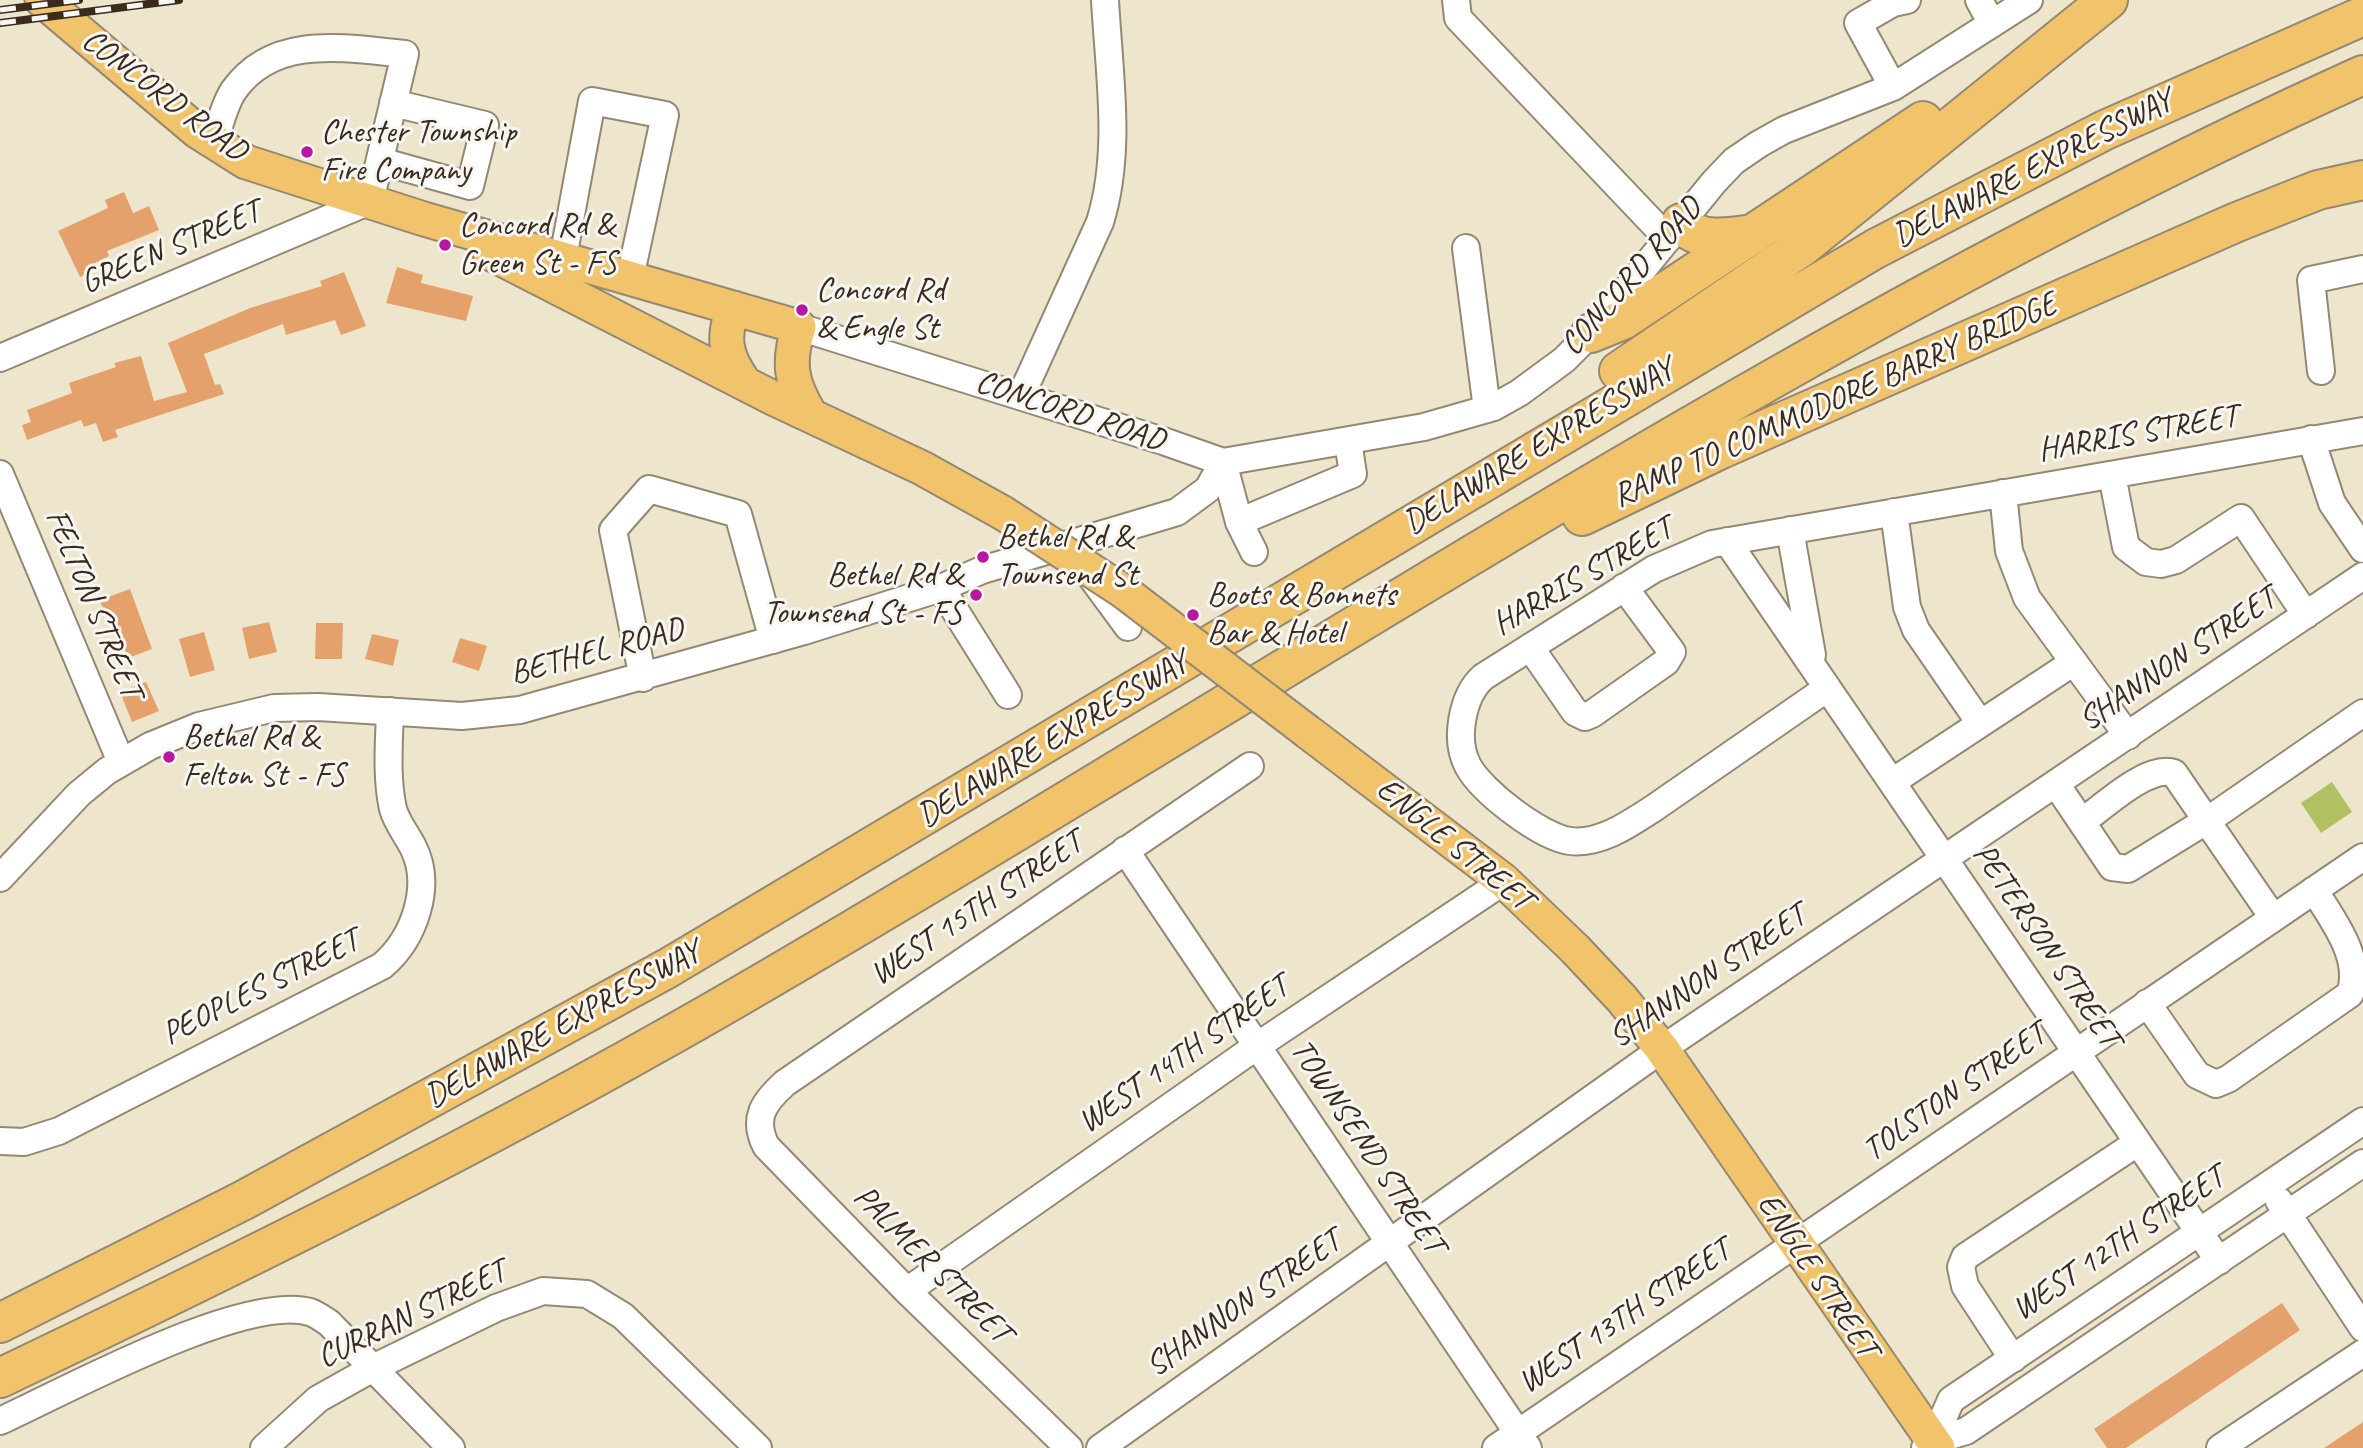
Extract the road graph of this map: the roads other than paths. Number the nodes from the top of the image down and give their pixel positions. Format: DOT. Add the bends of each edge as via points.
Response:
graph roads {
  1 [pos="41,0"];
  2 [pos="1105,0"];
  3 [pos="1456,0"];
  4 [pos="1907,0"];
  5 [pos="1979,0"];
  6 [pos="2029,0"];
  7 [pos="2107,0"];
  8 [pos="2351,0"];
  9 [pos="2363,16"];
  10 [pos="1992,24"];
  11 [pos="2363,75"];
  12 [pos="1893,87"];
  13 [pos="2173,98"];
  14 [pos="393,103"];
  15 [pos="214,141"];
  16 [pos="380,161"];
  17 [pos="2363,180"];
  18 [pos="370,201"];
  19 [pos="424,219"];
  20 [pos="1674,231"];
  21 [pos="1753,234"];
  22 [pos="1466,248"];
  23 [pos="562,258"];
  24 [pos="2363,269"];
  25 [pos="631,278"];
  26 [pos="734,308"];
  27 [pos="799,327"];
  28 [pos="1591,333"];
  29 [pos="0,358"];
  30 [pos="2321,371"];
  31 [pos="744,382"];
  32 [pos="1021,396"];
  33 [pos="1487,409"];
  34 [pos="810,414"];
  35 [pos="2363,431"];
  36 [pos="2311,439"];
  37 [pos="1348,440"];
  38 [pos="1223,462"];
  39 [pos="0,474"];
  40 [pos="2112,475"];
  41 [pos="2003,494"];
  42 [pos="1894,512"];
  43 [pos="1238,522"];
  44 [pos="1790,530"];
  45 [pos="1727,541"];
  46 [pos="1068,544"];
  47 [pos="2363,549"];
  48 [pos="1254,552"];
  49 [pos="2363,576"];
  50 [pos="1624,587"];
  51 [pos="941,588"];
  52 [pos="2306,615"];
  53 [pos="1128,627"];
  54 [pos="773,640"];
  55 [pos="1530,647"];
  56 [pos="1317,649"];
  57 [pos="2074,662"];
  58 [pos="643,678"];
  59 [pos="1821,680"];
  60 [pos="1145,685"];
  61 [pos="1008,695"];
  62 [pos="390,711"];
  63 [pos="2363,713"];
  64 [pos="1980,723"];
  65 [pos="2128,736"];
  66 [pos="121,762"];
  67 [pos="1250,766"];
  68 [pos="1892,782"];
  69 [pos="2056,784"];
  70 [pos="2207,820"];
  71 [pos="2082,822"];
  72 [pos="1125,850"];
  73 [pos="2363,857"];
  74 [pos="1945,860"];
  75 [pos="0,878"];
  76 [pos="1504,881"];
  77 [pos="2314,890"];
  78 [pos="2272,916"];
  79 [pos="2147,1003"];
  80 [pos="1257,1046"];
  81 [pos="1662,1049"];
  82 [pos="2075,1053"];
  83 [pos="2363,1121"];
  84 [pos="759,1123"];
  85 [pos="0,1141"];
  86 [pos="2137,1143"];
  87 [pos="2363,1163"];
  88 [pos="2268,1186"];
  89 [pos="2288,1215"];
  90 [pos="2199,1231"];
  91 [pos="1390,1244"];
  92 [pos="1795,1245"];
  93 [pos="2219,1261"];
  94 [pos="907,1291"];
  95 [pos="0,1323"];
  96 [pos="2363,1328"];
  97 [pos="2363,1353"];
  98 [pos="2012,1359"];
  99 [pos="375,1367"];
  100 [pos="0,1378"];
  101 [pos="0,1421"];
  102 [pos="1523,1440"];
  103 [pos="1932,1446"];
  104 [pos="264,1448"];
  105 [pos="451,1448"];
  106 [pos="758,1448"];
  107 [pos="1069,1448"];
  108 [pos="1100,1448"];
  109 [pos="1496,1448"];
  110 [pos="2220,1448"];
  1 -- 15 [label="main road, CONCORD ROAD"];
  2 -- 32 [label="street" via="1113,172 1109,193"];
  3 -- 20 [label="street" via="1458,18"];
  4 -- 12 [label="street" via="1858,23"];
  5 -- 10 [label="street"];
  6 -- 10 [label="street, CONCORD ROAD"];
  7 -- 21 [label="highway"];
  7 -- 60 [label="highway" via="1803,246 1536,427 1332,551"];
  8 -- 13 [label="highway"];
  9 -- 13 [label="highway, DELAWARE EXPRESSWAY"];
  10 -- 12 [label="street, CONCORD ROAD"];
  11 -- 56 [label="highway, DELAWARE EXPRESSWAY" via="2129,187 1896,308 1692,424"];
  12 -- 20 [label="street, CONCORD ROAD" via="1759,144 1734,161"];
  13 -- 60 [label="highway, DELAWARE EXPRESSWAY" via="1875,248"];
  14 -- 15 [label="street" via="405,54 346,48 278,54 257,64 232,92"];
  14 -- 16 [label="street"];
  14 -- 16 [label="street" via="485,125 470,186"];
  15 -- 18 [label="main road, CONCORD ROAD" via="246,162"];
  16 -- 18 [label="street"];
  17 -- 56 [label="highway, RAMP TO COMMODORE BARRY BRIDGE" via="2318,190 2237,222 1721,449 1586,514 1459,583"];
  18 -- 19 [label="main road, CONCORD ROAD"];
  18 -- 29 [label="street, GREEN STREET"];
  19 -- 23 [label="main road, CONCORD ROAD"];
  19 -- 31 [label="main road, ENGLE STREET"];
  20 -- 21 [label="highway" via="1717,238"];
  20 -- 28 [label="street, CONCORD ROAD"];
  21 -- 28 [label="highway" via="1623,320"];
  22 -- 33 [label="street"];
  23 -- 25 [label="main road, CONCORD ROAD"];
  23 -- 25 [label="street" via="592,101 665,115"];
  24 -- 30 [label="street" via="2311,280"];
  25 -- 26 [label="main road, CONCORD ROAD"];
  26 -- 27 [label="main road, CONCORD ROAD"];
  26 -- 31 [label="main road" via="726,331 727,354"];
  27 -- 32 [label="street, CONCORD ROAD"];
  27 -- 34 [label="main road" via="790,368"];
  28 -- 33 [label="street, CONCORD ROAD" via="1536,381"];
  31 -- 34 [label="main road, ENGLE STREET"];
  32 -- 38 [label="street, CONCORD ROAD"];
  33 -- 37 [label="street, CONCORD ROAD" via="1424,427"];
  34 -- 76 [label="main road, ENGLE STREET, bridge" via="1003,513 1123,591"];
  35 -- 36 [label="street, HARRIS STREET"];
  36 -- 40 [label="street, HARRIS STREET"];
  36 -- 47 [label="street" via="2332,503"];
  37 -- 38 [label="street, CONCORD ROAD"];
  37 -- 43 [label="street" via="1353,474"];
  38 -- 43 [label="street"];
  38 -- 46 [label="street, BETHEL ROAD" via="1208,489 1177,512"];
  39 -- 66 [label="street, FELTON STREET"];
  40 -- 41 [label="street, HARRIS STREET"];
  40 -- 52 [label="street" via="2126,547 2146,562 2169,563 2241,518"];
  41 -- 42 [label="street, HARRIS STREET"];
  41 -- 57 [label="street" via="2009,551 2018,579"];
  42 -- 44 [label="street, HARRIS STREET"];
  42 -- 64 [label="street" via="1907,607 1916,631"];
  43 -- 48 [label="street"];
  44 -- 45 [label="street, HARRIS STREET"];
  44 -- 59 [label="street, PETERSON STREET"];
  45 -- 50 [label="street, HARRIS STREET" via="1654,569"];
  45 -- 59 [label="street, PETERSON STREET"];
  46 -- 51 [label="street, BETHEL ROAD" via="982,570"];
  46 -- 53 [label="street"];
  49 -- 52 [label="street, SHANNON STREET"];
  50 -- 55 [label="street, HARRIS STREET"];
  50 -- 55 [label="street" via="1671,648 1671,658 1592,714 1585,717 1576,712"];
  51 -- 54 [label="street, BETHEL ROAD"];
  51 -- 61 [label="street"];
  52 -- 65 [label="street, SHANNON STREET"];
  54 -- 58 [label="street, BETHEL ROAD"];
  54 -- 58 [label="street" via="738,514 649,489 614,530"];
  55 -- 59 [label="street, HARRIS STREET" via="1475,684 1465,710 1462,749 1468,766 1490,791 1533,825 1572,841 1625,827"];
  56 -- 100 [label="highway, DELAWARE EXPRESSWAY" via="613,1068 349,1208"];
  57 -- 64 [label="street"];
  57 -- 65 [label="street"];
  58 -- 62 [label="street, BETHEL ROAD" via="489,715"];
  59 -- 68 [label="street, PETERSON STREET"];
  60 -- 95 [label="highway, DELAWARE EXPRESSWAY" via="613,999 244,1200"];
  62 -- 66 [label="street, BETHEL ROAD" via="318,707 260,711 199,726"];
  62 -- 85 [label="street, PEOPLES STREET" via="389,777 394,812 414,849 421,882 415,914 393,956 59,1131 24,1142"];
  63 -- 70 [label="street"];
  64 -- 68 [label="street"];
  65 -- 69 [label="street, SHANNON STREET"];
  66 -- 75 [label="street, BETHEL ROAD" via="79,794"];
  67 -- 72 [label="street, WEST 15TH STREET"];
  68 -- 74 [label="street, PETERSON STREET"];
  69 -- 71 [label="street"];
  69 -- 74 [label="street, SHANNON STREET"];
  70 -- 71 [label="street" via="2120,871 2105,858"];
  70 -- 71 [label="street" via="2182,782 2166,770 2141,780"];
  70 -- 78 [label="street"];
  72 -- 80 [label="street, TOWNSEND STREET"];
  72 -- 84 [label="street, WEST 15TH STREET" via="785,1083 764,1104"];
  73 -- 77 [label="street, TOLSTON STREET"];
  74 -- 81 [label="street, SHANNON STREET"];
  74 -- 82 [label="street, PETERSON STREET"];
  76 -- 80 [label="street, WEST 14TH STREET"];
  76 -- 81 [label="main road, ENGLE STREET" via="1576,949"];
  77 -- 78 [label="street, TOLSTON STREET"];
  77 -- 79 [label="street" via="2359,960 2357,985 2228,1079 2216,1084 2197,1075"];
  78 -- 79 [label="street, TOLSTON STREET"];
  79 -- 82 [label="street, TOLSTON STREET"];
  80 -- 91 [label="street, TOWNSEND STREET"];
  80 -- 94 [label="street, WEST 14TH STREET"];
  81 -- 91 [label="street, SHANNON STREET"];
  81 -- 92 [label="main road, ENGLE STREET"];
  82 -- 86 [label="street, PETERSON STREET"];
  82 -- 92 [label="street, TOLSTON STREET"];
  83 -- 88 [label="street, WEST 12TH STREET"];
  84 -- 94 [label="street, PALMER STREET" via="766,1146"];
  86 -- 90 [label="street, PETERSON STREET"];
  86 -- 98 [label="street" via="1965,1258 1961,1267 1965,1286"];
  87 -- 89 [label="street, WEST 12TH STREET"];
  88 -- 89 [label="street"];
  88 -- 90 [label="street, WEST 12TH STREET"];
  89 -- 93 [label="street, WEST 12TH STREET"];
  89 -- 96 [label="street"];
  90 -- 93 [label="street, PETERSON STREET"];
  90 -- 98 [label="street, WEST 12TH STREET"];
  91 -- 102 [label="street, TOWNSEND STREET"];
  91 -- 108 [label="street, SHANNON STREET"];
  92 -- 102 [label="street, WEST 13TH STREET"];
  92 -- 103 [label="main road, ENGLE STREET"];
  93 -- 103 [label="street, WEST 12TH STREET" via="1966,1431"];
  94 -- 107 [label="street, PALMER STREET"];
  97 -- 110 [label="street"];
  98 -- 103 [label="street, WEST 12TH STREET" via="1951,1400"];
  99 -- 101 [label="street" via="310,1312 250,1314 210,1325"];
  99 -- 104 [label="street, CURRAN STREET" via="318,1399"];
  99 -- 105 [label="street"];
  99 -- 106 [label="street, CURRAN STREET" via="496,1308 543,1291 587,1294 623,1316"];
  102 -- 109 [label="street, WEST 13TH STREET"];
}
